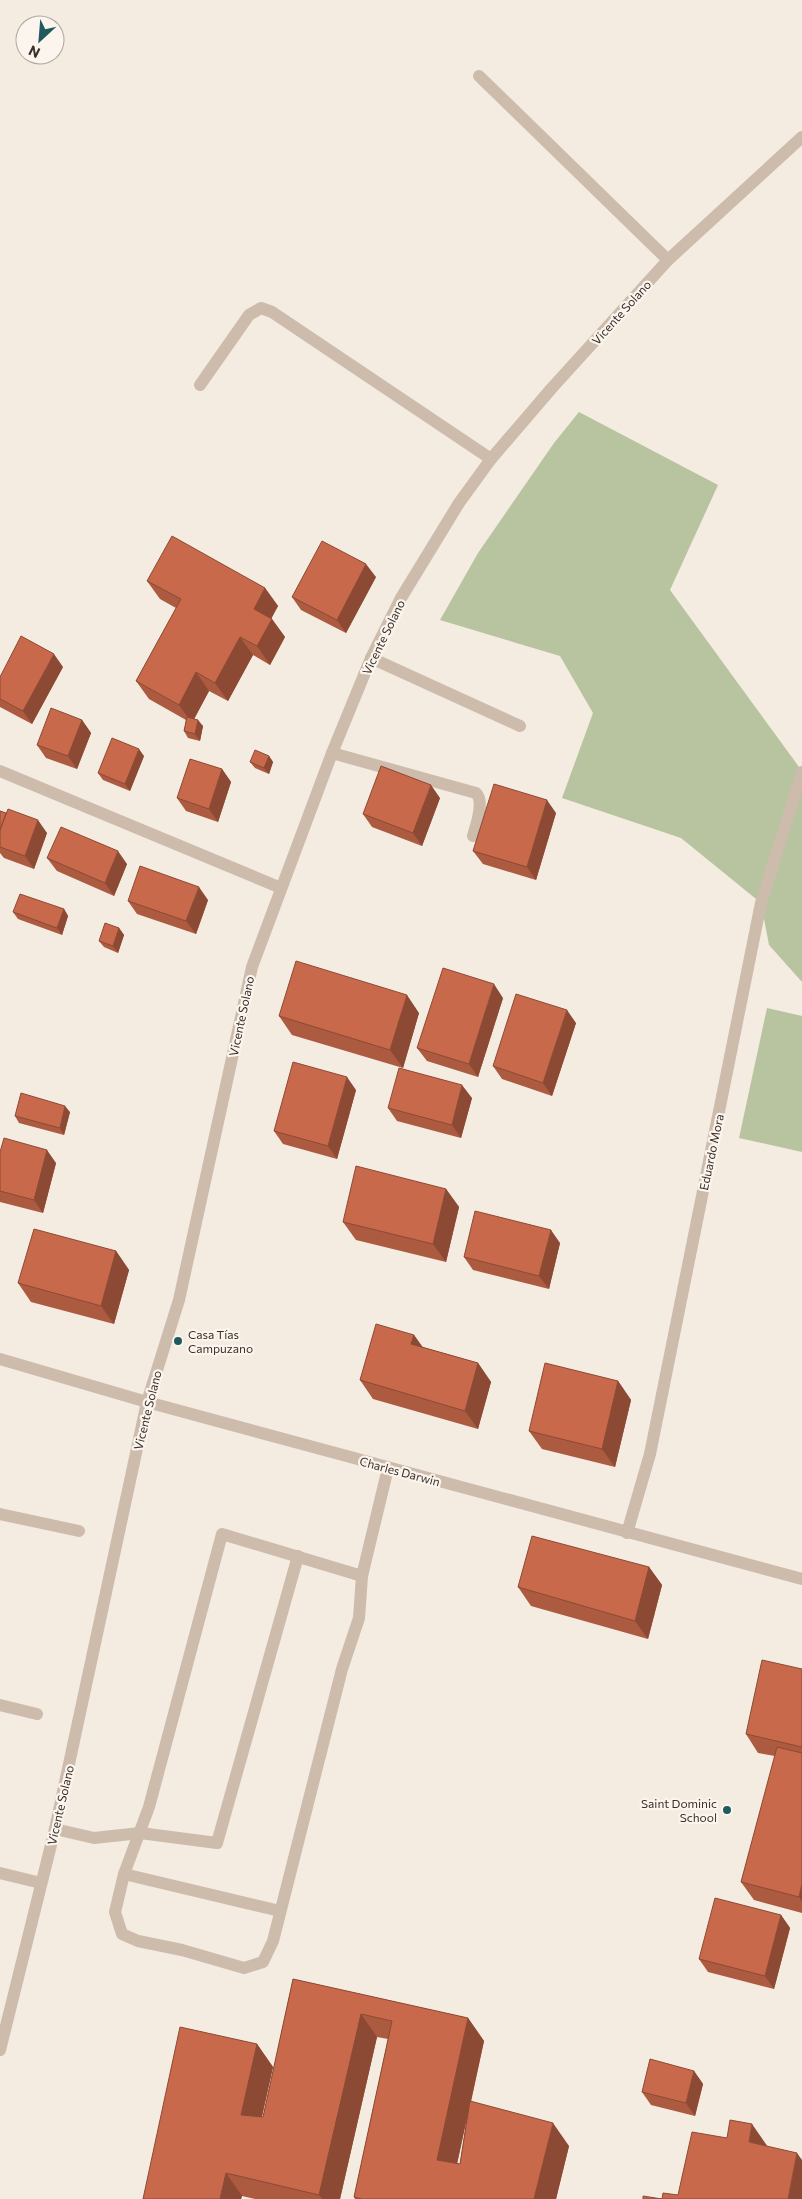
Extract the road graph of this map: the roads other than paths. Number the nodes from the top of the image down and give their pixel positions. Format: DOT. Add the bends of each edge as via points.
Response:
graph roads {
  1 [pos="479,76"];
  2 [pos="802,137"];
  3 [pos="668,260"];
  4 [pos="200,385"];
  5 [pos="491,459"];
  6 [pos="371,658"];
  7 [pos="520,726"];
  8 [pos="332,753"];
  9 [pos="0,771"];
  10 [pos="802,772"];
  11 [pos="473,836"];
  12 [pos="281,888"];
  13 [pos="0,1358"];
  14 [pos="147,1402"];
  15 [pos="388,1468"];
  16 [pos="0,1514"];
  17 [pos="79,1531"];
  18 [pos="627,1533"];
  19 [pos="298,1556"];
  20 [pos="362,1576"];
  21 [pos="802,1580"];
  22 [pos="0,1706"];
  23 [pos="37,1714"];
  24 [pos="55,1829"];
  25 [pos="140,1833"];
  26 [pos="0,1873"];
  27 [pos="124,1874"];
  28 [pos="42,1883"];
  29 [pos="280,1911"];
  30 [pos="0,2050"];
  1 -- 3 [label="street"];
  2 -- 3 [label="street, Vicente Solano"];
  3 -- 5 [label="street, Vicente Solano"];
  4 -- 5 [label="street" via="249,315 261,308 272,312"];
  5 -- 6 [label="street, Vicente Solano" via="449,519"];
  6 -- 7 [label="street"];
  6 -- 8 [label="street, Vicente Solano"];
  8 -- 11 [label="street" via="476,793 480,803"];
  8 -- 12 [label="street, Vicente Solano"];
  9 -- 12 [label="street"];
  10 -- 18 [label="street, Eduardo Mora" via="761,903 650,1454"];
  12 -- 14 [label="street, Vicente Solano" via="252,967 179,1300"];
  13 -- 14 [label="street, Charles Darwin"];
  14 -- 15 [label="street, Charles Darwin"];
  14 -- 24 [label="street, Vicente Solano"];
  15 -- 18 [label="street, Charles Darwin"];
  15 -- 20 [label="street"];
  16 -- 17 [label="street"];
  18 -- 21 [label="street, Charles Darwin"];
  19 -- 20 [label="street"];
  19 -- 25 [label="street" via="217,1842"];
  19 -- 25 [label="street" via="222,1534"];
  20 -- 29 [label="street" via="359,1618 342,1669"];
  22 -- 23 [label="street"];
  24 -- 25 [label="street" via="94,1838"];
  24 -- 28 [label="street, Vicente Solano"];
  25 -- 27 [label="street"];
  26 -- 28 [label="street"];
  27 -- 29 [label="street"];
  27 -- 29 [label="street" via="115,1912 122,1934 244,1968 263,1962 273,1942"];
  28 -- 30 [label="street, Vicente Solano"];
}
